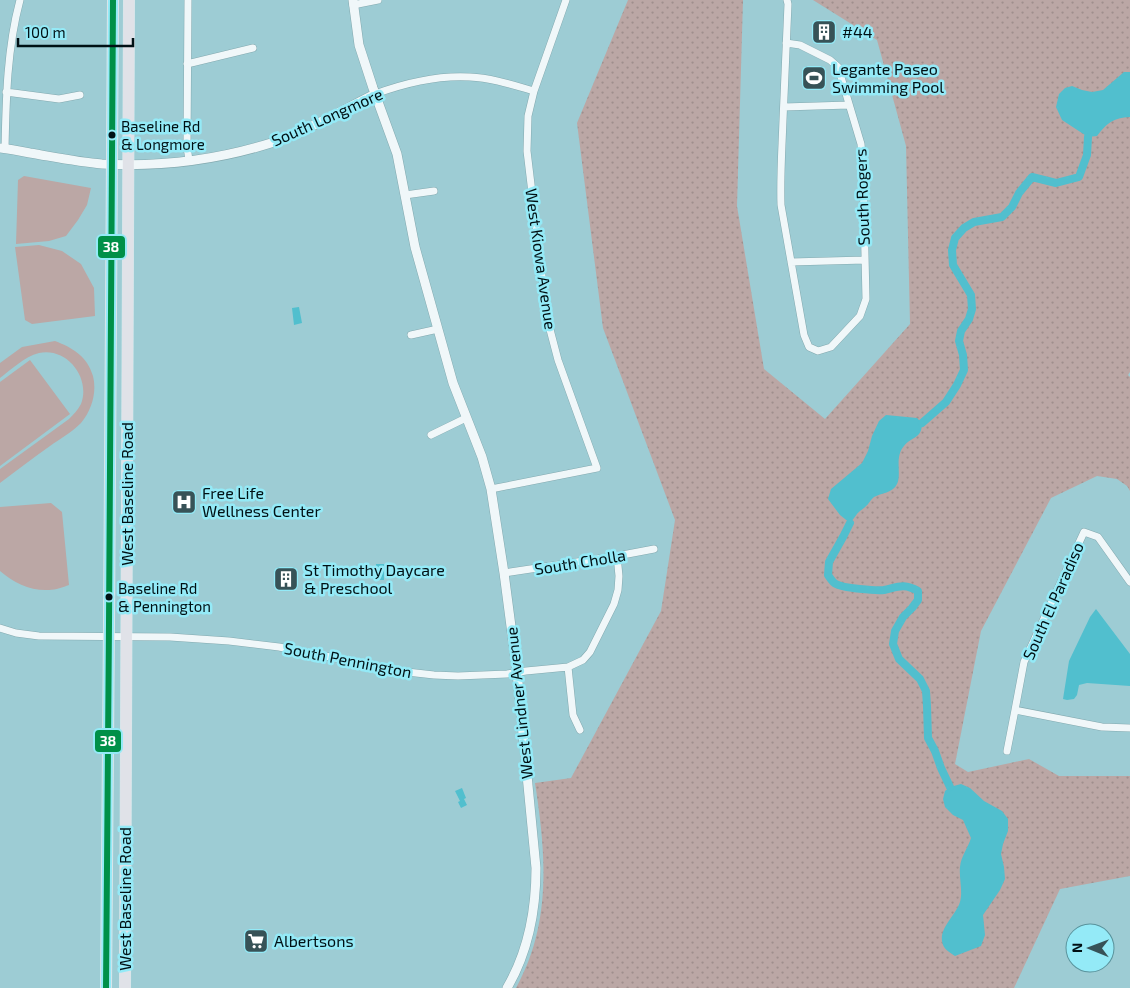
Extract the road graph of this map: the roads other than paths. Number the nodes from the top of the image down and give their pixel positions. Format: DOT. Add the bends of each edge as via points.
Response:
graph roads {
  1 [pos="20,0"];
  2 [pos="113,0"];
  3 [pos="129,0"];
  4 [pos="188,0"];
  5 [pos="378,0"];
  6 [pos="566,0"];
  7 [pos="786,0"];
  8 [pos="353,2"];
  9 [pos="786,43"];
  10 [pos="253,48"];
  11 [pos="187,64"];
  12 [pos="534,90"];
  13 [pos="6,92"];
  14 [pos="375,94"];
  15 [pos="80,95"];
  16 [pos="849,105"];
  17 [pos="784,107"];
  18 [pos="2,149"];
  19 [pos="189,160"];
  20 [pos="112,164"];
  21 [pos="128,164"];
  22 [pos="434,190"];
  23 [pos="405,195"];
  24 [pos="864,260"];
  25 [pos="791,262"];
  26 [pos="438,329"];
  27 [pos="411,336"];
  28 [pos="466,418"];
  29 [pos="430,435"];
  30 [pos="491,489"];
  31 [pos="654,548"];
  32 [pos="618,556"];
  33 [pos="504,574"];
  34 [pos="1130,582"];
  35 [pos="0,628"];
  36 [pos="109,637"];
  37 [pos="126,637"];
  38 [pos="568,667"];
  39 [pos="517,672"];
  40 [pos="1015,710"];
  41 [pos="1130,728"];
  42 [pos="580,730"];
  43 [pos="1007,751"];
  44 [pos="106,988"];
  45 [pos="125,988"];
  46 [pos="507,988"];
  1 -- 13 [label="street"];
  2 -- 20 [label="main road, West Baseline Road"];
  3 -- 21 [label="main road, West Baseline Road"];
  4 -- 11 [label="street"];
  5 -- 8 [label="street"];
  6 -- 12 [label="street, West Kiowa Avenue"];
  7 -- 9 [label="street, South Rogers"];
  8 -- 14 [label="street, West Lindner Avenue" via="359,45"];
  9 -- 16 [label="street, South Rogers" via="800,45 838,67"];
  9 -- 17 [label="street, South Rogers"];
  10 -- 11 [label="street"];
  11 -- 19 [label="street"];
  12 -- 14 [label="street, South Longmore" via="470,77 406,84"];
  12 -- 30 [label="street, West Kiowa Avenue" via="528,116 527,151 547,318 558,360 597,468"];
  13 -- 15 [label="street" via="60,99"];
  13 -- 18 [label="street"];
  14 -- 19 [label="street, South Longmore" via="273,142"];
  14 -- 23 [label="street, West Lindner Avenue" via="397,154"];
  16 -- 17 [label="street"];
  16 -- 24 [label="street, South Rogers" via="861,144"];
  17 -- 25 [label="street, South Rogers" via="781,205"];
  18 -- 20 [label="street, South Longmore"];
  19 -- 21 [label="street, South Longmore"];
  20 -- 21 [label="street, South Longmore"];
  20 -- 36 [label="main road, West Baseline Road"];
  21 -- 37 [label="main road, West Baseline Road"];
  22 -- 23 [label="street"];
  23 -- 26 [label="street, West Lindner Avenue"];
  24 -- 25 [label="street, South Rogers"];
  24 -- 25 [label="street, South Rogers" via="866,300 860,316 831,347 818,351 809,347 804,335"];
  26 -- 27 [label="street"];
  26 -- 28 [label="street, West Lindner Avenue"];
  28 -- 29 [label="street"];
  28 -- 30 [label="street, West Lindner Avenue"];
  30 -- 33 [label="street, West Lindner Avenue"];
  31 -- 32 [label="street, South Cholla"];
  32 -- 33 [label="street, South Cholla"];
  32 -- 38 [label="street, South Pennington" via="618,590 614,604 590,652 583,660"];
  33 -- 39 [label="street, West Lindner Avenue"];
  34 -- 40 [label="street, South El Paradiso" via="1098,537 1084,532 1024,662"];
  35 -- 36 [label="street, South Pennington" via="39,636"];
  36 -- 37 [label="street, South Pennington"];
  36 -- 44 [label="main road, West Baseline Road"];
  37 -- 39 [label="street, South Pennington" via="194,638 270,646 434,675"];
  37 -- 45 [label="main road, West Baseline Road"];
  38 -- 39 [label="street, South Pennington"];
  38 -- 42 [label="street" via="574,714"];
  39 -- 46 [label="street, West Lindner Avenue" via="536,886 528,934"];
  40 -- 41 [label="street" via="1102,727"];
  40 -- 43 [label="street, South El Paradiso"];
}
